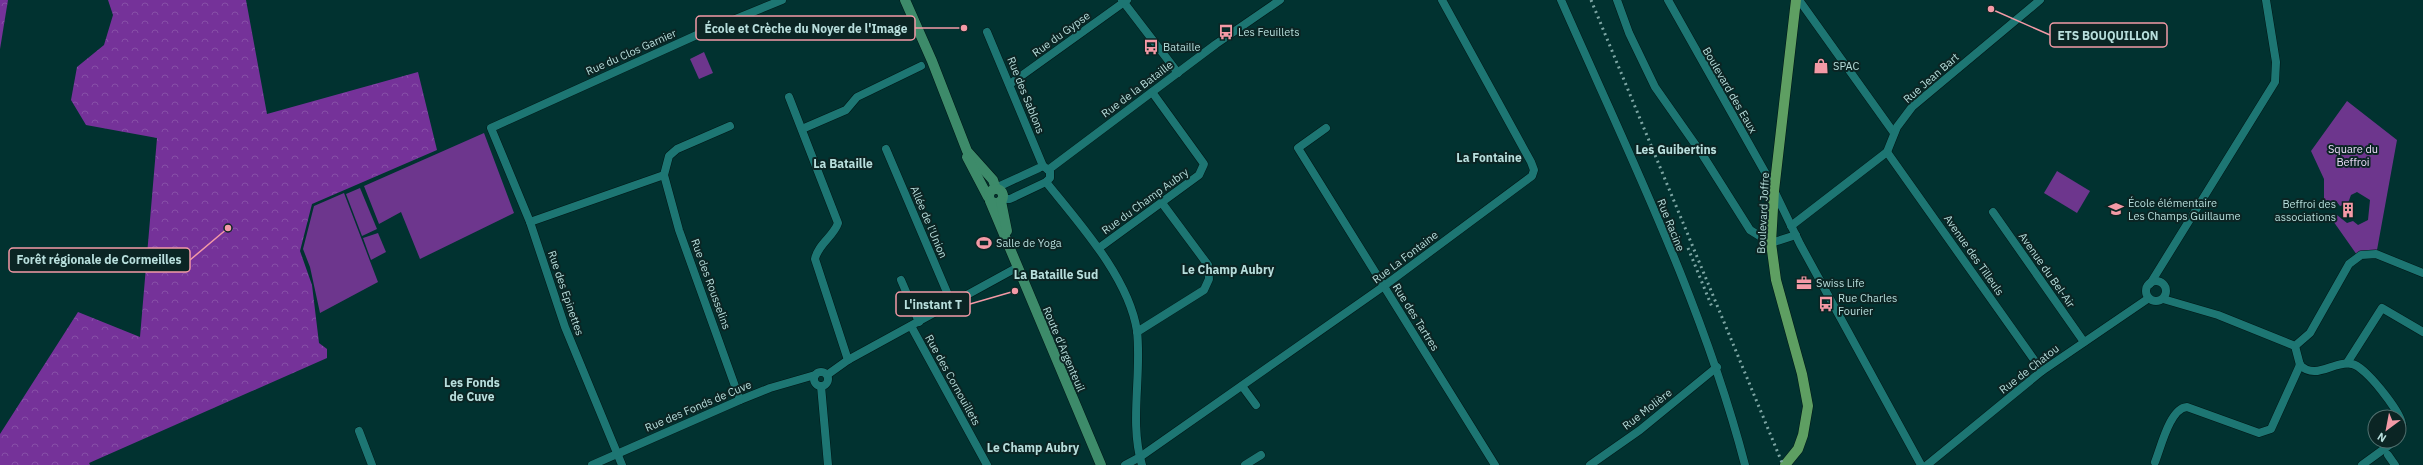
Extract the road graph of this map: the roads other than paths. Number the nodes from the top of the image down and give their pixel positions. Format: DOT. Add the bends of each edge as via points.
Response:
graph roads {
  1 [pos="782,0"];
  2 [pos="905,0"];
  3 [pos="1280,0"];
  4 [pos="1442,0"];
  5 [pos="1562,0"];
  6 [pos="1617,0"];
  7 [pos="1668,0"];
  8 [pos="1797,0"];
  9 [pos="2040,0"];
  10 [pos="2266,0"];
  11 [pos="1124,1"];
  12 [pos="987,32"];
  13 [pos="920,66"];
  14 [pos="1178,73"];
  15 [pos="1010,84"];
  16 [pos="1152,92"];
  17 [pos="789,97"];
  18 [pos="730,126"];
  19 [pos="491,128"];
  20 [pos="1326,128"];
  21 [pos="802,129"];
  22 [pos="1894,133"];
  23 [pos="886,149"];
  24 [pos="967,151"];
  25 [pos="1887,152"];
  26 [pos="1046,168"];
  27 [pos="664,176"];
  28 [pos="1046,182"];
  29 [pos="1774,191"];
  30 [pos="1000,195"];
  31 [pos="989,199"];
  32 [pos="1162,203"];
  33 [pos="1993,212"];
  34 [pos="530,222"];
  35 [pos="1792,226"];
  36 [pos="1796,235"];
  37 [pos="1008,240"];
  38 [pos="1771,243"];
  39 [pos="1099,248"];
  40 [pos="1018,268"];
  41 [pos="2423,273"];
  42 [pos="901,280"];
  43 [pos="2150,284"];
  44 [pos="1384,286"];
  45 [pos="2149,298"];
  46 [pos="2163,299"];
  47 [pos="952,304"];
  48 [pos="919,322"];
  49 [pos="911,326"];
  50 [pos="1137,332"];
  51 [pos="2423,332"];
  52 [pos="2084,342"];
  53 [pos="2295,346"];
  54 [pos="848,360"];
  55 [pos="2347,363"];
  56 [pos="2300,365"];
  57 [pos="1716,367"];
  58 [pos="2042,371"];
  59 [pos="815,375"];
  60 [pos="827,375"];
  61 [pos="821,386"];
  62 [pos="1242,386"];
  63 [pos="740,400"];
  64 [pos="1256,405"];
  65 [pos="2394,409"];
  66 [pos="359,431"];
  67 [pos="2384,449"];
  68 [pos="617,454"];
  69 [pos="1261,455"];
  70 [pos="2388,455"];
  71 [pos="1141,461"];
  72 [pos="2155,462"];
  73 [pos="372,465"];
  74 [pos="592,465"];
  75 [pos="622,465"];
  76 [pos="828,465"];
  77 [pos="987,465"];
  78 [pos="1100,465"];
  79 [pos="1124,465"];
  80 [pos="1245,465"];
  81 [pos="1495,465"];
  82 [pos="1590,465"];
  83 [pos="1745,465"];
  84 [pos="1784,465"];
  85 [pos="1921,465"];
  86 [pos="1927,465"];
  87 [pos="2362,465"];
  88 [pos="2394,465"];
  1 -- 19 [label="street, Rue du Clos Garnier" via="699,34"];
  2 -- 24 [label="main road, Route d'Argenteuil"];
  3 -- 14 [label="street, Rue de la Bataille"];
  4 -- 44 [label="street, Rue La Fontaine" via="1534,170 1528,180"];
  5 -- 57 [label="street, Rue Racine" via="1653,211"];
  6 -- 38 [label="street" via="1628,33 1655,88 1702,154 1750,230"];
  7 -- 29 [label="street, Boulevard des Eaux"];
  8 -- 22 [label="street"];
  8 -- 29 [label="main road, Boulevard Joffre"];
  9 -- 22 [label="street, Rue Jean Bart" via="1912,107"];
  10 -- 43 [label="street" via="2276,62 2275,82"];
  11 -- 14 [label="street"];
  11 -- 15 [label="street, Rue du Gypse"];
  12 -- 15 [label="street, Rue des Sablons"];
  13 -- 21 [label="street" via="858,97 846,110"];
  14 -- 16 [label="street, Rue de la Bataille"];
  15 -- 26 [label="street, Rue des Sablons"];
  16 -- 26 [label="street, Rue de la Bataille"];
  16 -- 32 [label="street, Rue du Champ Aubry" via="1204,164 1199,175"];
  17 -- 21 [label="street"];
  18 -- 27 [label="street" via="673,152 669,156"];
  19 -- 34 [label="street, Rue des Epinettes"];
  20 -- 44 [label="street, Rue des Tartres" via="1298,148"];
  21 -- 54 [label="street" via="838,223 815,259"];
  22 -- 25 [label="street, Rue Jean Bart"];
  23 -- 47 [label="street, Allée de l'Union"];
  24 -- 30 [label="main road, Route d'Argenteuil" via="993,180"];
  24 -- 31 [label="main road, Route d'Argenteuil" via="968,159"];
  25 -- 35 [label="street"];
  25 -- 58 [label="street, Avenue des Tilleuls"];
  26 -- 28 [label="street" via="1050,178"];
  26 -- 30 [label="street, Rue de la Bataille" via="1000,186"];
  27 -- 34 [label="street"];
  27 -- 63 [label="street, Rue des Rousselins" via="680,230"];
  28 -- 30 [label="street" via="1010,199"];
  28 -- 39 [label="street"];
  29 -- 35 [label="street"];
  29 -- 38 [label="main road, Boulevard Joffre"];
  30 -- 31 [label="main road" via="997,204"];
  30 -- 37 [label="main road, Route d'Argenteuil"];
  31 -- 37 [label="main road, Route d'Argenteuil"];
  32 -- 39 [label="street, Rue du Champ Aubry"];
  32 -- 50 [label="street" via="1208,265 1209,279 1204,290"];
  33 -- 52 [label="street, Avenue du Bel-Air"];
  34 -- 68 [label="street, Rue des Epinettes" via="565,327"];
  35 -- 36 [label="street"];
  36 -- 38 [label="street"];
  36 -- 85 [label="street"];
  37 -- 40 [label="main road, Route d'Argenteuil"];
  38 -- 84 [label="main road, Boulevard Joffre" via="1776,280 1802,374 1808,406 1798,449"];
  39 -- 50 [label="street" via="1125,295"];
  40 -- 47 [label="street"];
  40 -- 78 [label="main road, Route d'Argenteuil"];
  41 -- 53 [label="street" via="2376,254 2361,255 2349,264 2310,333"];
  42 -- 48 [label="street"];
  43 -- 45 [label="street" via="2146,289"];
  43 -- 46 [label="street" via="2158,281 2164,284 2166,293"];
  44 -- 62 [label="street, Rue La Fontaine"];
  44 -- 81 [label="street, Rue des Tartres"];
  45 -- 46 [label="street" via="2157,301"];
  45 -- 52 [label="street, Rue de Chatou"];
  46 -- 53 [label="street" via="2218,315"];
  47 -- 48 [label="street"];
  48 -- 49 [label="street"];
  49 -- 54 [label="street"];
  49 -- 77 [label="street, Rue des Cornouillets"];
  50 -- 71 [label="street" via="1137,420"];
  51 -- 55 [label="street" via="2382,308"];
  52 -- 58 [label="street, Rue de Chatou"];
  53 -- 56 [label="street"];
  54 -- 60 [label="street"];
  55 -- 56 [label="street" via="2319,372 2305,370"];
  55 -- 65 [label="street" via="2363,369"];
  56 -- 72 [label="street" via="2271,429 2259,433 2182,407 2174,415"];
  57 -- 82 [label="street, Rue Molière" via="1640,430"];
  57 -- 83 [label="street, Rue Racine"];
  58 -- 86 [label="street, Rue de Chatou"];
  59 -- 60 [label="street" via="821,372"];
  59 -- 61 [label="street" via="814,382"];
  59 -- 63 [label="street, Rue des Fonds de Cuve"];
  60 -- 61 [label="street" via="828,382"];
  61 -- 76 [label="street"];
  62 -- 64 [label="street"];
  62 -- 71 [label="street, Rue La Fontaine"];
  63 -- 68 [label="street, Rue des Fonds de Cuve"];
  66 -- 73 [label="street"];
  67 -- 87 [label="street"];
  68 -- 74 [label="street, Rue des Fonds de Cuve"];
  68 -- 75 [label="street, Rue des Epinettes"];
  69 -- 80 [label="street"];
  70 -- 88 [label="street"];
  71 -- 79 [label="street, Rue La Fontaine"];
}
